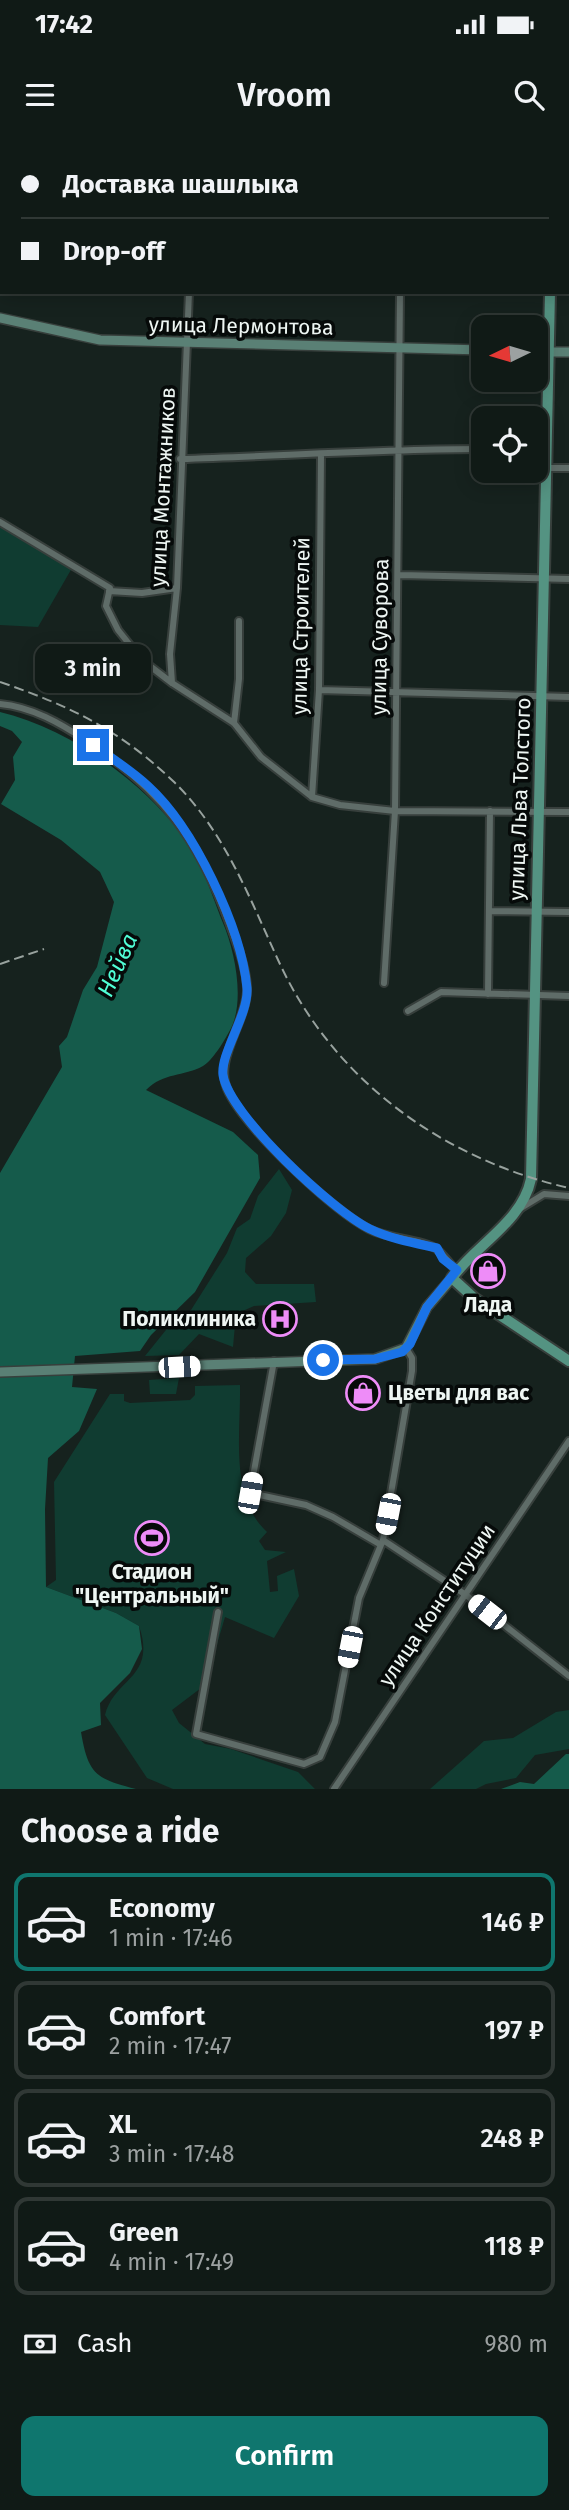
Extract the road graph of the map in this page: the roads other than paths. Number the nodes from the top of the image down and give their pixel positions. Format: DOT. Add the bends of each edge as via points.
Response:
graph roads {
  1 [pos="189,294"];
  2 [pos="400,294"];
  3 [pos="550,294"];
  4 [pos="0,318"];
  5 [pos="188,344"];
  6 [pos="397,346"];
  7 [pos="471,349"];
  8 [pos="548,352"];
  9 [pos="569,352"];
  10 [pos="398,449"];
  11 [pos="471,449"];
  12 [pos="321,455"];
  13 [pos="180,459"];
  14 [pos="548,468"];
  15 [pos="569,468"];
  16 [pos="545,483"];
  17 [pos="0,523"];
  18 [pos="400,575"];
  19 [pos="544,579"];
  20 [pos="569,579"];
  21 [pos="177,588"];
  22 [pos="109,591"];
  23 [pos="239,621"];
  24 [pos="172,683"];
  25 [pos="319,690"];
  26 [pos="397,692"];
  27 [pos="569,696"];
  28 [pos="542,697"];
  29 [pos="0,704"];
  30 [pos="234,723"];
  31 [pos="312,797"];
  32 [pos="395,811"];
  33 [pos="490,811"];
  34 [pos="538,811"];
  35 [pos="569,812"];
  36 [pos="490,911"];
  37 [pos="536,911"];
  38 [pos="569,912"];
  39 [pos="384,982"];
  40 [pos="488,994"];
  41 [pos="534,995"];
  42 [pos="569,996"];
  43 [pos="408,1011"];
  44 [pos="569,1196"];
  45 [pos="517,1211"];
  46 [pos="455,1274"];
  47 [pos="406,1348"];
  48 [pos="274,1361"];
  49 [pos="569,1361"];
  50 [pos="0,1372"];
  51 [pos="569,1441"];
  52 [pos="382,1542"];
  53 [pos="466,1595"];
  54 [pos="218,1612"];
  55 [pos="569,1676"];
  56 [pos="334,1789"];
  1 -- 5 [label="street, улица Монтажников"];
  2 -- 6 [label="street, улица Суворова"];
  3 -- 8 [label="main road, улица Льва Толстого"];
  4 -- 5 [label="street, улица Лермонтова" via="100,340"];
  5 -- 6 [label="street, улица Лермонтова"];
  5 -- 13 [label="street, улица Монтажников"];
  6 -- 7 [label="street, улица Лермонтова"];
  6 -- 10 [label="street, улица Суворова"];
  8 -- 9 [label="street"];
  10 -- 11 [label="street"];
  10 -- 12 [label="street"];
  10 -- 18 [label="street, улица Суворова"];
  12 -- 13 [label="street"];
  12 -- 25 [label="street, улица Строителей"];
  13 -- 21 [label="street, улица Монтажников"];
  14 -- 15 [label="street"];
  16 -- 19 [label="main road, улица Льва Толстого"];
  17 -- 22 [label="street"];
  18 -- 19 [label="street"];
  18 -- 26 [label="street, улица Суворова"];
  19 -- 20 [label="street"];
  19 -- 28 [label="main road, улица Льва Толстого"];
  21 -- 22 [label="street"];
  21 -- 24 [label="street, улица Монтажников" via="170,654"];
  22 -- 24 [label="street" via="106,606 118,630 142,660"];
  23 -- 30 [label="street"];
  24 -- 30 [label="street"];
  25 -- 26 [label="street"];
  25 -- 31 [label="street, улица Строителей"];
  26 -- 28 [label="street"];
  26 -- 32 [label="street, улица Суворова"];
  27 -- 28 [label="street"];
  28 -- 34 [label="main road, улица Льва Толстого"];
  29 -- 46 [label="street" via="60,723 109,756 150,787 195,847 221,902 247,990 222,1071 241,1113 303,1178 368,1228 437,1248"];
  30 -- 31 [label="street" via="261,757"];
  31 -- 32 [label="street"];
  32 -- 33 [label="street"];
  32 -- 39 [label="street, улица Суворова"];
  33 -- 34 [label="street"];
  33 -- 36 [label="street"];
  34 -- 35 [label="street"];
  34 -- 37 [label="main road, улица Льва Толстого"];
  36 -- 37 [label="street"];
  36 -- 40 [label="street"];
  37 -- 38 [label="street"];
  37 -- 41 [label="main road, улица Льва Толстого"];
  40 -- 41 [label="street"];
  40 -- 43 [label="street" via="441,992"];
  41 -- 42 [label="street"];
  41 -- 45 [label="main road, улица Льва Толстого" via="531,1179"];
  44 -- 45 [label="street" via="544,1194"];
  45 -- 46 [label="main road, улица Льва Толстого"];
  46 -- 47 [label="street" via="427,1307"];
  46 -- 49 [label="main road" via="474,1298"];
  47 -- 48 [label="street" via="375,1359"];
  47 -- 52 [label="street" via="412,1371"];
  48 -- 50 [label="street"];
  48 -- 52 [label="street" via="250,1493 306,1505"];
  51 -- 53 [label="street, улица Конституции"];
  52 -- 53 [label="street"];
  52 -- 54 [label="street" via="359,1598 335,1723 320,1757 304,1764 196,1734"];
  53 -- 55 [label="street"];
  53 -- 56 [label="street, улица Конституции"];
}
